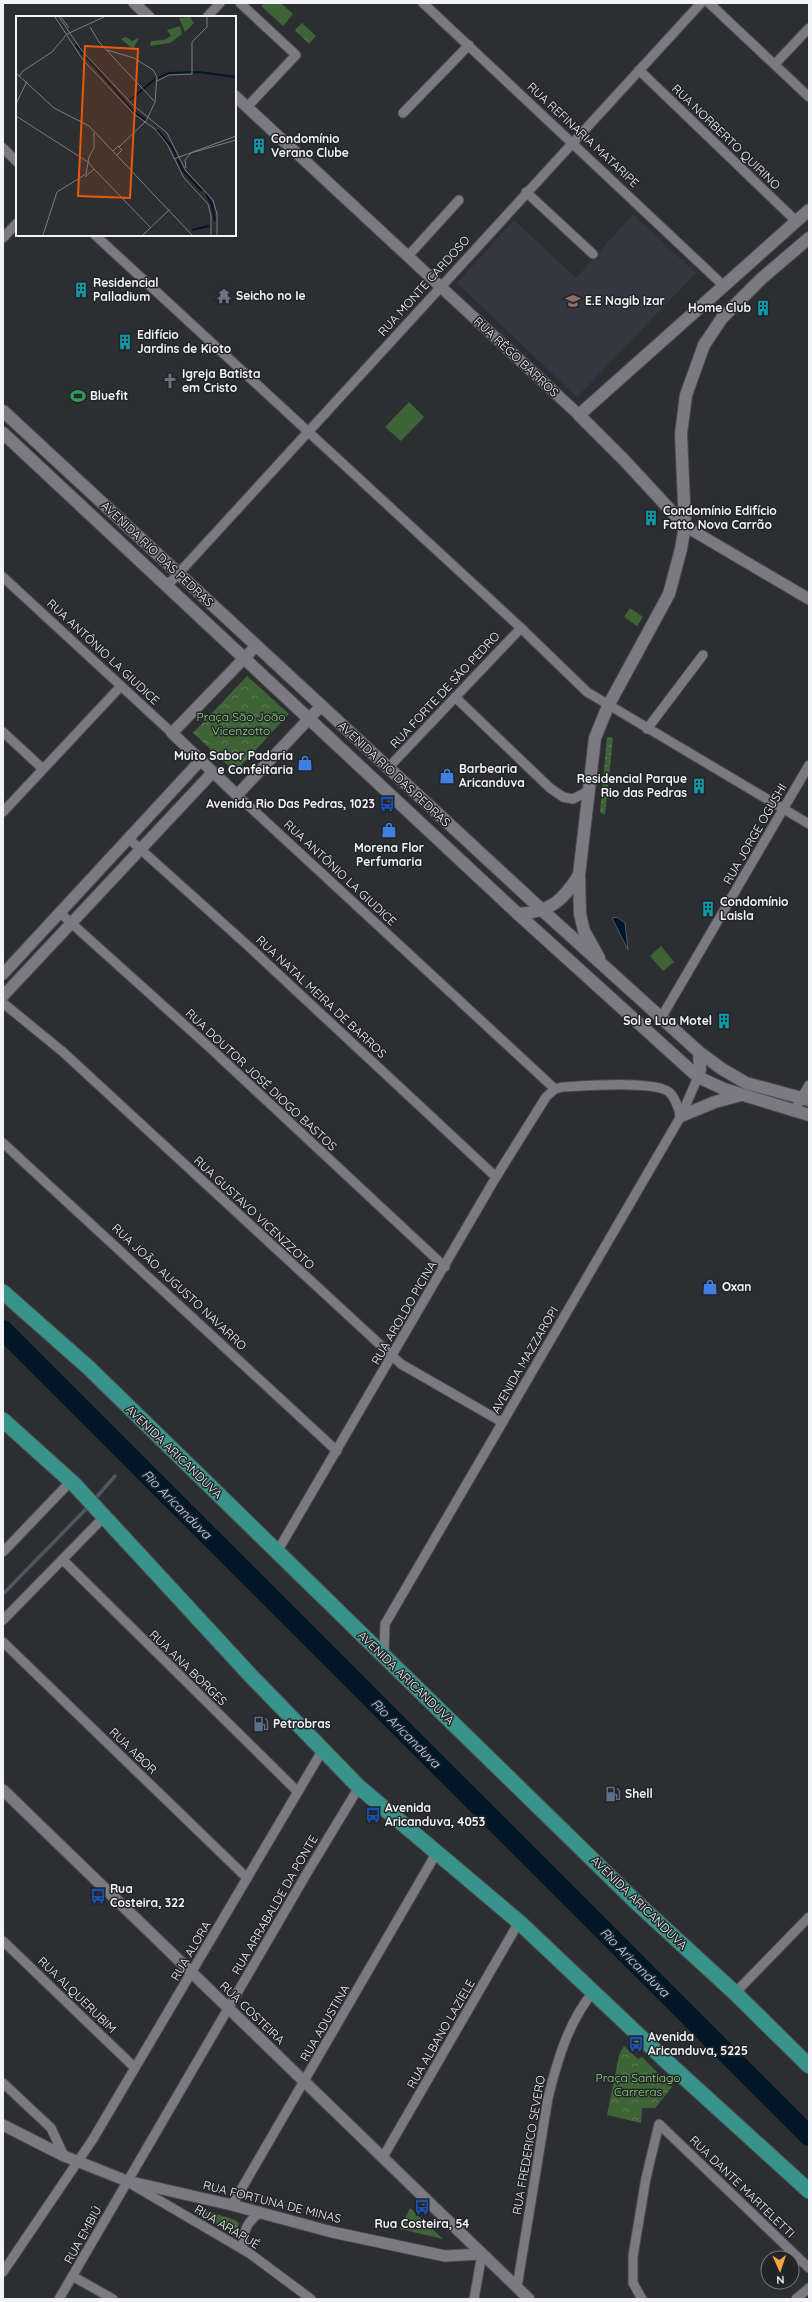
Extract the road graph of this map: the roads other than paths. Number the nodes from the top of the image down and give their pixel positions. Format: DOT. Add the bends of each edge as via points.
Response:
graph roads {
  1 [pos="134,3"];
  2 [pos="220,3"];
  3 [pos="240,3"];
  4 [pos="424,3"];
  5 [pos="700,3"];
  6 [pos="709,3"];
  7 [pos="148,16"];
  8 [pos="208,16"];
  9 [pos="809,28"];
  10 [pos="469,45"];
  11 [pos="775,64"];
  12 [pos="640,70"];
  13 [pos="236,97"];
  14 [pos="809,97"];
  15 [pos="247,107"];
  16 [pos="403,113"];
  17 [pos="573,142"];
  18 [pos="3,148"];
  19 [pos="16,161"];
  20 [pos="526,192"];
  21 [pos="459,200"];
  22 [pos="809,210"];
  23 [pos="796,221"];
  24 [pos="16,224"];
  25 [pos="96,236"];
  26 [pos="3,238"];
  27 [pos="809,238"];
  28 [pos="593,254"];
  29 [pos="408,256"];
  30 [pos="440,286"];
  31 [pos="724,286"];
  32 [pos="3,411"];
  33 [pos="579,416"];
  34 [pos="308,431"];
  35 [pos="3,433"];
  36 [pos="685,526"];
  37 [pos="177,573"];
  38 [pos="3,577"];
  39 [pos="167,586"];
  40 [pos="809,599"];
  41 [pos="521,628"];
  42 [pos="256,646"];
  43 [pos="703,655"];
  44 [pos="244,658"];
  45 [pos="121,686"];
  46 [pos="455,697"];
  47 [pos="321,706"];
  48 [pos="608,706"];
  49 [pos="310,718"];
  50 [pos="647,729"];
  51 [pos="3,732"];
  52 [pos="172,733"];
  53 [pos="200,761"];
  54 [pos="809,765"];
  55 [pos="388,768"];
  56 [pos="43,769"];
  57 [pos="212,773"];
  58 [pos="590,790"];
  59 [pos="237,795"];
  60 [pos="783,809"];
  61 [pos="3,812"];
  62 [pos="809,824"];
  63 [pos="128,838"];
  64 [pos="140,848"];
  65 [pos="579,875"];
  66 [pos="542,910"];
  67 [pos="59,912"];
  68 [pos="518,914"];
  69 [pos="72,923"];
  70 [pos="604,966"];
  71 [pos="3,974"];
  72 [pos="3,996"];
  73 [pos="3,1003"];
  74 [pos="661,1018"];
  75 [pos="699,1052"];
  76 [pos="698,1077"];
  77 [pos="809,1086"];
  78 [pos="555,1089"];
  79 [pos="741,1095"];
  80 [pos="806,1099"];
  81 [pos="794,1111"];
  82 [pos="681,1116"];
  83 [pos="809,1116"];
  84 [pos="3,1143"];
  85 [pos="496,1177"];
  86 [pos="445,1267"];
  87 [pos="3,1292"];
  88 [pos="392,1357"];
  89 [pos="3,1420"];
  90 [pos="502,1422"];
  91 [pos="337,1451"];
  92 [pos="72,1482"];
  93 [pos="103,1514"];
  94 [pos="3,1552"];
  95 [pos="277,1552"];
  96 [pos="63,1560"];
  97 [pos="3,1620"];
  98 [pos="3,1642"];
  99 [pos="384,1657"];
  100 [pos="322,1751"];
  101 [pos="359,1787"];
  102 [pos="3,1790"];
  103 [pos="298,1792"];
  104 [pos="437,1852"];
  105 [pos="247,1878"];
  106 [pos="809,1917"];
  107 [pos="519,1922"];
  108 [pos="3,1941"];
  109 [pos="192,1973"];
  110 [pos="594,1991"];
  111 [pos="735,1993"];
  112 [pos="228,2009"];
  113 [pos="809,2066"];
  114 [pos="134,2067"];
  115 [pos="306,2082"];
  116 [pos="3,2083"];
  117 [pos="3,2125"];
  118 [pos="64,2156"];
  119 [pos="383,2158"];
  120 [pos="78,2162"];
  121 [pos="127,2181"];
  122 [pos="809,2191"];
  123 [pos="232,2205"];
  124 [pos="261,2212"];
  125 [pos="243,2249"];
  126 [pos="482,2254"];
  127 [pos="809,2268"];
  128 [pos="3,2272"];
  129 [pos="74,2277"];
  130 [pos="517,2287"];
  131 [pos="809,2288"];
  132 [pos="59,2299"];
  133 [pos="113,2299"];
  134 [pos="311,2299"];
  135 [pos="474,2299"];
  136 [pos="529,2299"];
  137 [pos="642,2299"];
  138 [pos="796,2299"];
  1 -- 7 [label="street"];
  2 -- 8 [label="street"];
  3 -- 15 [label="street" via="296,54"];
  4 -- 10 [label="street, RUA REFINARIA MATARIPE"];
  5 -- 12 [label="street, RUA MONTE CARDOSO"];
  6 -- 11 [label="street"];
  9 -- 11 [label="street"];
  10 -- 16 [label="street"];
  10 -- 17 [label="street, RUA REFINARIA MATARIPE"];
  11 -- 14 [label="street"];
  12 -- 17 [label="street, RUA MONTE CARDOSO"];
  12 -- 23 [label="street, RUA NORBERTO QUIRINO"];
  13 -- 15 [label="street, RUA RÊGO BARROS"];
  15 -- 29 [label="street, RUA RÊGO BARROS"];
  17 -- 20 [label="street, RUA MONTE CARDOSO"];
  17 -- 31 [label="street, RUA REFINARIA MATARIPE"];
  18 -- 19 [label="street"];
  20 -- 28 [label="street"];
  20 -- 30 [label="street, RUA MONTE CARDOSO"];
  21 -- 29 [label="street"];
  22 -- 23 [label="main road"];
  23 -- 31 [label="main road"];
  24 -- 26 [label="street"];
  25 -- 34 [label="street"];
  27 -- 36 [label="main road" via="735,303 704,345 686,395 682,421"];
  29 -- 30 [label="street, RUA RÊGO BARROS"];
  30 -- 33 [label="street, RUA RÊGO BARROS"];
  30 -- 34 [label="street, RUA MONTE CARDOSO"];
  31 -- 33 [label="main road"];
  32 -- 37 [label="main road, AVENIDA RIO DAS PEDRAS"];
  33 -- 36 [label="main road, RUA RÊGO BARROS"];
  34 -- 37 [label="street, RUA MONTE CARDOSO"];
  34 -- 41 [label="street"];
  35 -- 39 [label="main road, AVENIDA RIO DAS PEDRAS"];
  36 -- 40 [label="street, RUA RÊGO BARROS"];
  36 -- 48 [label="main road" via="668,594"];
  37 -- 39 [label="street, RUA MONTE CARDOSO"];
  37 -- 42 [label="main road, AVENIDA RIO DAS PEDRAS"];
  38 -- 45 [label="street, RUA ANTÔNIO LA GIUDICE"];
  39 -- 44 [label="main road, AVENIDA RIO DAS PEDRAS"];
  41 -- 46 [label="street, RUA FORTE DE SÃO PEDRO"];
  41 -- 48 [label="street" via="587,692"];
  42 -- 44 [label="street"];
  42 -- 47 [label="main road, AVENIDA RIO DAS PEDRAS"];
  43 -- 50 [label="street"];
  44 -- 49 [label="main road, AVENIDA RIO DAS PEDRAS"];
  44 -- 52 [label="street"];
  45 -- 52 [label="street, RUA ANTÔNIO LA GIUDICE"];
  45 -- 56 [label="street"];
  46 -- 55 [label="street, RUA FORTE DE SÃO PEDRO"];
  46 -- 58 [label="street" via="550,788 563,797 573,799"];
  47 -- 49 [label="street"];
  47 -- 55 [label="main road, AVENIDA RIO DAS PEDRAS"];
  48 -- 50 [label="street"];
  48 -- 58 [label="main road" via="595,738"];
  49 -- 59 [label="street"];
  49 -- 68 [label="main road, AVENIDA RIO DAS PEDRAS"];
  50 -- 60 [label="street"];
  51 -- 56 [label="street"];
  52 -- 53 [label="street, RUA ANTÔNIO LA GIUDICE"];
  53 -- 57 [label="street, RUA ANTÔNIO LA GIUDICE"];
  53 -- 63 [label="street"];
  54 -- 60 [label="street, RUA JORGE OGUSHI"];
  55 -- 66 [label="main road, AVENIDA RIO DAS PEDRAS"];
  56 -- 61 [label="street"];
  57 -- 59 [label="street, RUA ANTÔNIO LA GIUDICE"];
  57 -- 64 [label="street"];
  58 -- 65 [label="main road"];
  59 -- 78 [label="street, RUA ANTÔNIO LA GIUDICE"];
  60 -- 62 [label="street"];
  60 -- 74 [label="street, RUA JORGE OGUSHI"];
  63 -- 64 [label="street, RUA NATAL MEIRA DE BARROS"];
  63 -- 67 [label="street"];
  64 -- 69 [label="street"];
  64 -- 85 [label="street, RUA NATAL MEIRA DE BARROS"];
  65 -- 66 [label="main road" via="562,899"];
  65 -- 70 [label="main road" via="580,914 584,931"];
  66 -- 68 [label="main road"];
  66 -- 70 [label="main road, AVENIDA RIO DAS PEDRAS"];
  67 -- 69 [label="street, RUA DOUTOR JOSÉ DIOGO BASTOS"];
  67 -- 71 [label="street"];
  68 -- 76 [label="main road, AVENIDA RIO DAS PEDRAS"];
  69 -- 72 [label="street"];
  69 -- 86 [label="street, RUA DOUTOR JOSÉ DIOGO BASTOS"];
  70 -- 74 [label="main road, AVENIDA RIO DAS PEDRAS"];
  73 -- 88 [label="street, RUA GUSTAVO VICENZZOTO" via="63,1052"];
  74 -- 75 [label="main road, AVENIDA RIO DAS PEDRAS"];
  75 -- 76 [label="main road"];
  75 -- 80 [label="main road, AVENIDA RIO DAS PEDRAS" via="731,1075 746,1082"];
  76 -- 79 [label="main road, AVENIDA RIO DAS PEDRAS"];
  76 -- 82 [label="street, AVENIDA MAZZAROPI"];
  77 -- 80 [label="street"];
  78 -- 82 [label="street" via="653,1085 670,1092"];
  78 -- 85 [label="street, RUA AROLDO PICINA" via="546,1097"];
  79 -- 81 [label="main road, AVENIDA RIO DAS PEDRAS"];
  79 -- 82 [label="main road"];
  80 -- 81 [label="street"];
  81 -- 83 [label="main road, AVENIDA RIO DAS PEDRAS"];
  82 -- 90 [label="street, AVENIDA MAZZAROPI"];
  84 -- 91 [label="street, RUA JOÃO AUGUSTO NAVARRO"];
  85 -- 86 [label="street, RUA AROLDO PICINA"];
  86 -- 88 [label="street, RUA AROLDO PICINA"];
  87 -- 95 [label="highway, AVENIDA ARICANDUVA" via="88,1368"];
  88 -- 90 [label="street, RUA GUSTAVO VICENZZOTO"];
  88 -- 91 [label="street, RUA AROLDO PICINA"];
  89 -- 92 [label="highway"];
  90 -- 99 [label="street, AVENIDA MAZZAROPI" via="385,1624"];
  91 -- 95 [label="street, RUA AROLDO PICINA"];
  92 -- 93 [label="highway"];
  92 -- 94 [label="street"];
  93 -- 96 [label="street"];
  93 -- 100 [label="highway"];
  95 -- 99 [label="highway, AVENIDA ARICANDUVA"];
  96 -- 97 [label="street"];
  96 -- 103 [label="street, RUA ANA BORGES"];
  98 -- 105 [label="street, RUA ABOR"];
  99 -- 111 [label="highway, AVENIDA ARICANDUVA" via="636,1903"];
  100 -- 101 [label="highway"];
  100 -- 103 [label="street, RUA ALORA"];
  101 -- 104 [label="highway"];
  101 -- 112 [label="street, RUA ARRABALDE DA PONTE"];
  102 -- 109 [label="street, RUA COSTEIRA"];
  103 -- 105 [label="street, RUA ALORA"];
  104 -- 107 [label="highway"];
  104 -- 115 [label="street, RUA ADUSTINA"];
  105 -- 109 [label="street, RUA ALORA"];
  106 -- 111 [label="street"];
  107 -- 110 [label="highway"];
  107 -- 119 [label="street, RUA ALBANO LAZÍELE"];
  108 -- 114 [label="street, RUA ALQUERUBIM"];
  109 -- 112 [label="street, RUA COSTEIRA"];
  109 -- 114 [label="street, RUA ALORA"];
  110 -- 122 [label="highway" via="665,2060"];
  110 -- 130 [label="street, RUA FREDERICO SEVERO" via="576,2018 554,2074"];
  111 -- 113 [label="highway, AVENIDA ARICANDUVA"];
  112 -- 115 [label="street, RUA COSTEIRA"];
  112 -- 121 [label="street, RUA ARRABALDE DA PONTE"];
  114 -- 120 [label="street, RUA ALORA"];
  115 -- 119 [label="street, RUA COSTEIRA"];
  115 -- 123 [label="street, RUA ADUSTINA"];
  116 -- 118 [label="street" via="51,2128"];
  117 -- 118 [label="street, RUA FORTUNA DE MINAS"];
  118 -- 120 [label="street, RUA FORTUNA DE MINAS"];
  119 -- 126 [label="street, RUA COSTEIRA"];
  120 -- 121 [label="street, RUA FORTUNA DE MINAS"];
  120 -- 128 [label="street, RUA ALORA"];
  121 -- 123 [label="street, RUA FORTUNA DE MINAS"];
  121 -- 125 [label="street, RUA ARAPUÉ"];
  121 -- 129 [label="street, RUA EMBIÚ"];
  123 -- 124 [label="street, RUA FORTUNA DE MINAS"];
  124 -- 125 [label="street" via="246,2228"];
  124 -- 126 [label="street, RUA FORTUNA DE MINAS" via="332,2232 445,2256"];
  125 -- 134 [label="street, RUA ARAPUÉ"];
  126 -- 130 [label="street"];
  126 -- 135 [label="street"];
  127 -- 137 [label="street, RUA DANTE MARTELETTI" via="659,2124 646,2178 633,2256 633,2282"];
  129 -- 132 [label="street, RUA EMBIÚ"];
  129 -- 133 [label="street"];
  130 -- 136 [label="street"];
  131 -- 138 [label="street"];
}
